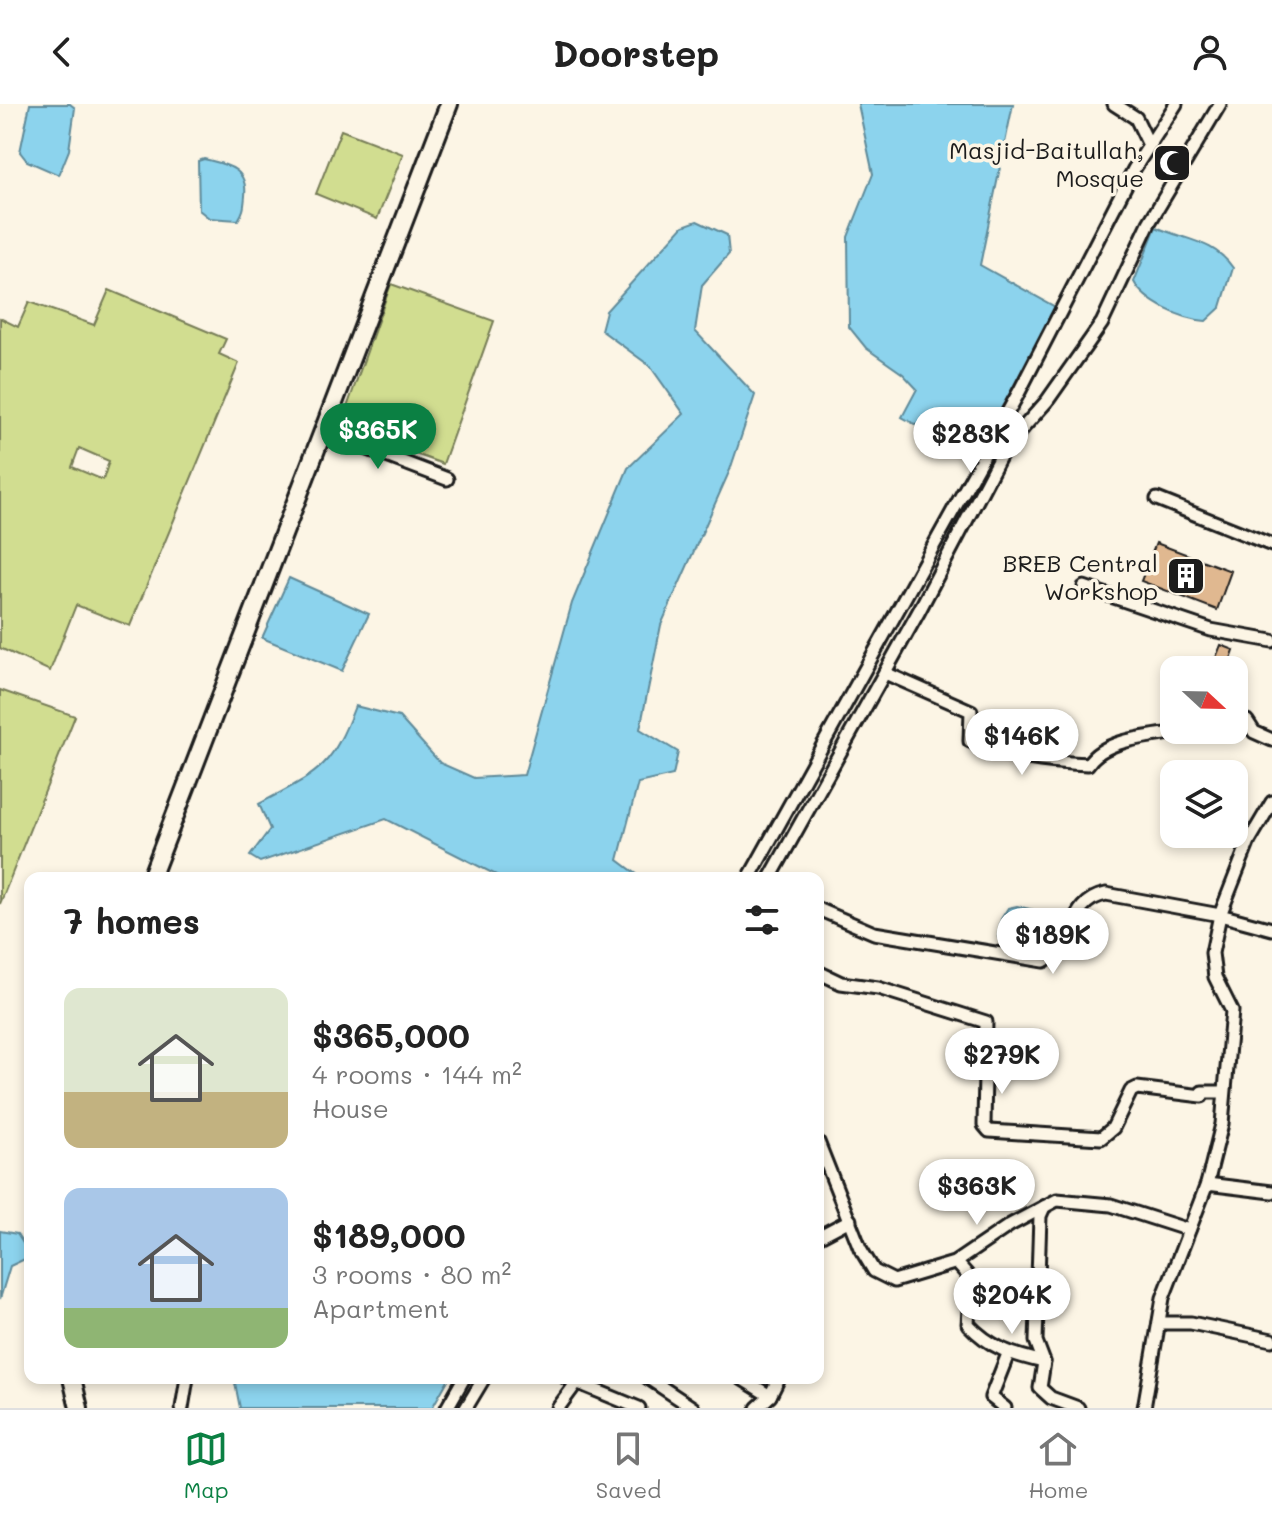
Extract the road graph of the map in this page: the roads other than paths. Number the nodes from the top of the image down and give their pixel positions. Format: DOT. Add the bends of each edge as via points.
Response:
graph roads {
  1 [pos="449,104"];
  2 [pos="1114,104"];
  3 [pos="1176,104"];
  4 [pos="1220,104"];
  5 [pos="1149,145"];
  6 [pos="321,431"];
  7 [pos="447,479"];
  8 [pos="1157,499"];
  9 [pos="1272,545"];
  10 [pos="1084,587"];
  11 [pos="1272,641"];
  12 [pos="885,673"];
  13 [pos="1248,723"];
  14 [pos="1160,736"];
  15 [pos="1272,740"];
  16 [pos="1272,802"];
  17 [pos="153,872"];
  18 [pos="752,872"];
  19 [pos="773,872"];
  20 [pos="824,912"];
  21 [pos="1220,915"];
  22 [pos="1272,929"];
  23 [pos="824,975"];
  24 [pos="1224,1092"];
  25 [pos="824,1157"];
  26 [pos="1207,1184"];
  27 [pos="1272,1192"];
  28 [pos="1044,1207"];
  29 [pos="850,1220"];
  30 [pos="1189,1230"];
  31 [pos="824,1234"];
  32 [pos="956,1262"];
  33 [pos="1159,1323"];
  34 [pos="1272,1340"];
  35 [pos="1008,1354"];
  36 [pos="1044,1362"];
  37 [pos="73,1384"];
  38 [pos="186,1384"];
  39 [pos="461,1384"];
  40 [pos="480,1384"];
  41 [pos="569,1384"];
  42 [pos="581,1384"];
  43 [pos="657,1384"];
  44 [pos="751,1384"];
  45 [pos="776,1384"];
  46 [pos="770,1396"];
  47 [pos="79,1408"];
  48 [pos="182,1408"];
  49 [pos="447,1408"];
  50 [pos="466,1408"];
  51 [pos="558,1408"];
  52 [pos="639,1408"];
  53 [pos="693,1408"];
  54 [pos="757,1408"];
  55 [pos="1005,1408"];
  56 [pos="1078,1408"];
  57 [pos="1144,1408"];
  1 -- 6 [label="street"];
  2 -- 5 [label="street" via="1136,118"];
  3 -- 5 [label="street"];
  4 -- 12 [label="street" via="1149,223 1102,323 1047,401 1004,449"];
  5 -- 18 [label="street" via="1019,392"];
  6 -- 7 [label="street"];
  6 -- 17 [label="street"];
  8 -- 9 [label="street"];
  10 -- 11 [label="street" via="1211,630"];
  12 -- 14 [label="street" via="971,711 970,741 1003,755 1088,764 1094,754 1119,744"];
  12 -- 19 [label="street"];
  13 -- 15 [label="street" via="1254,732"];
  16 -- 21 [label="street" via="1249,841"];
  20 -- 21 [label="street" via="874,933 1044,961 1062,945 1082,905 1092,897 1106,894"];
  21 -- 22 [label="street"];
  21 -- 24 [label="street" via="1212,953 1215,977 1232,1011"];
  23 -- 24 [label="street" via="986,1022 984,1125 989,1131 1101,1138 1137,1088 1202,1096"];
  24 -- 26 [label="street" via="1217,1154"];
  25 -- 29 [label="street"];
  26 -- 27 [label="street"];
  26 -- 30 [label="street"];
  28 -- 30 [label="street" via="1057,1200 1111,1205"];
  28 -- 32 [label="street"];
  28 -- 36 [label="street" via="1036,1341"];
  29 -- 31 [label="street"];
  29 -- 32 [label="street" via="874,1271 894,1281"];
  30 -- 33 [label="street"];
  32 -- 35 [label="street" via="971,1279 968,1324"];
  33 -- 34 [label="street" via="1191,1323"];
  33 -- 57 [label="street"];
  35 -- 36 [label="street"];
  35 -- 55 [label="street" via="991,1397"];
  36 -- 56 [label="street" via="1040,1388"];
  37 -- 47 [label="street"];
  38 -- 48 [label="street"];
  39 -- 49 [label="street"];
  40 -- 50 [label="street"];
  41 -- 51 [label="street"];
  42 -- 52 [label="street"];
  43 -- 53 [label="street"];
  44 -- 46 [label="street"];
  45 -- 46 [label="street"];
  46 -- 54 [label="street"];
}
